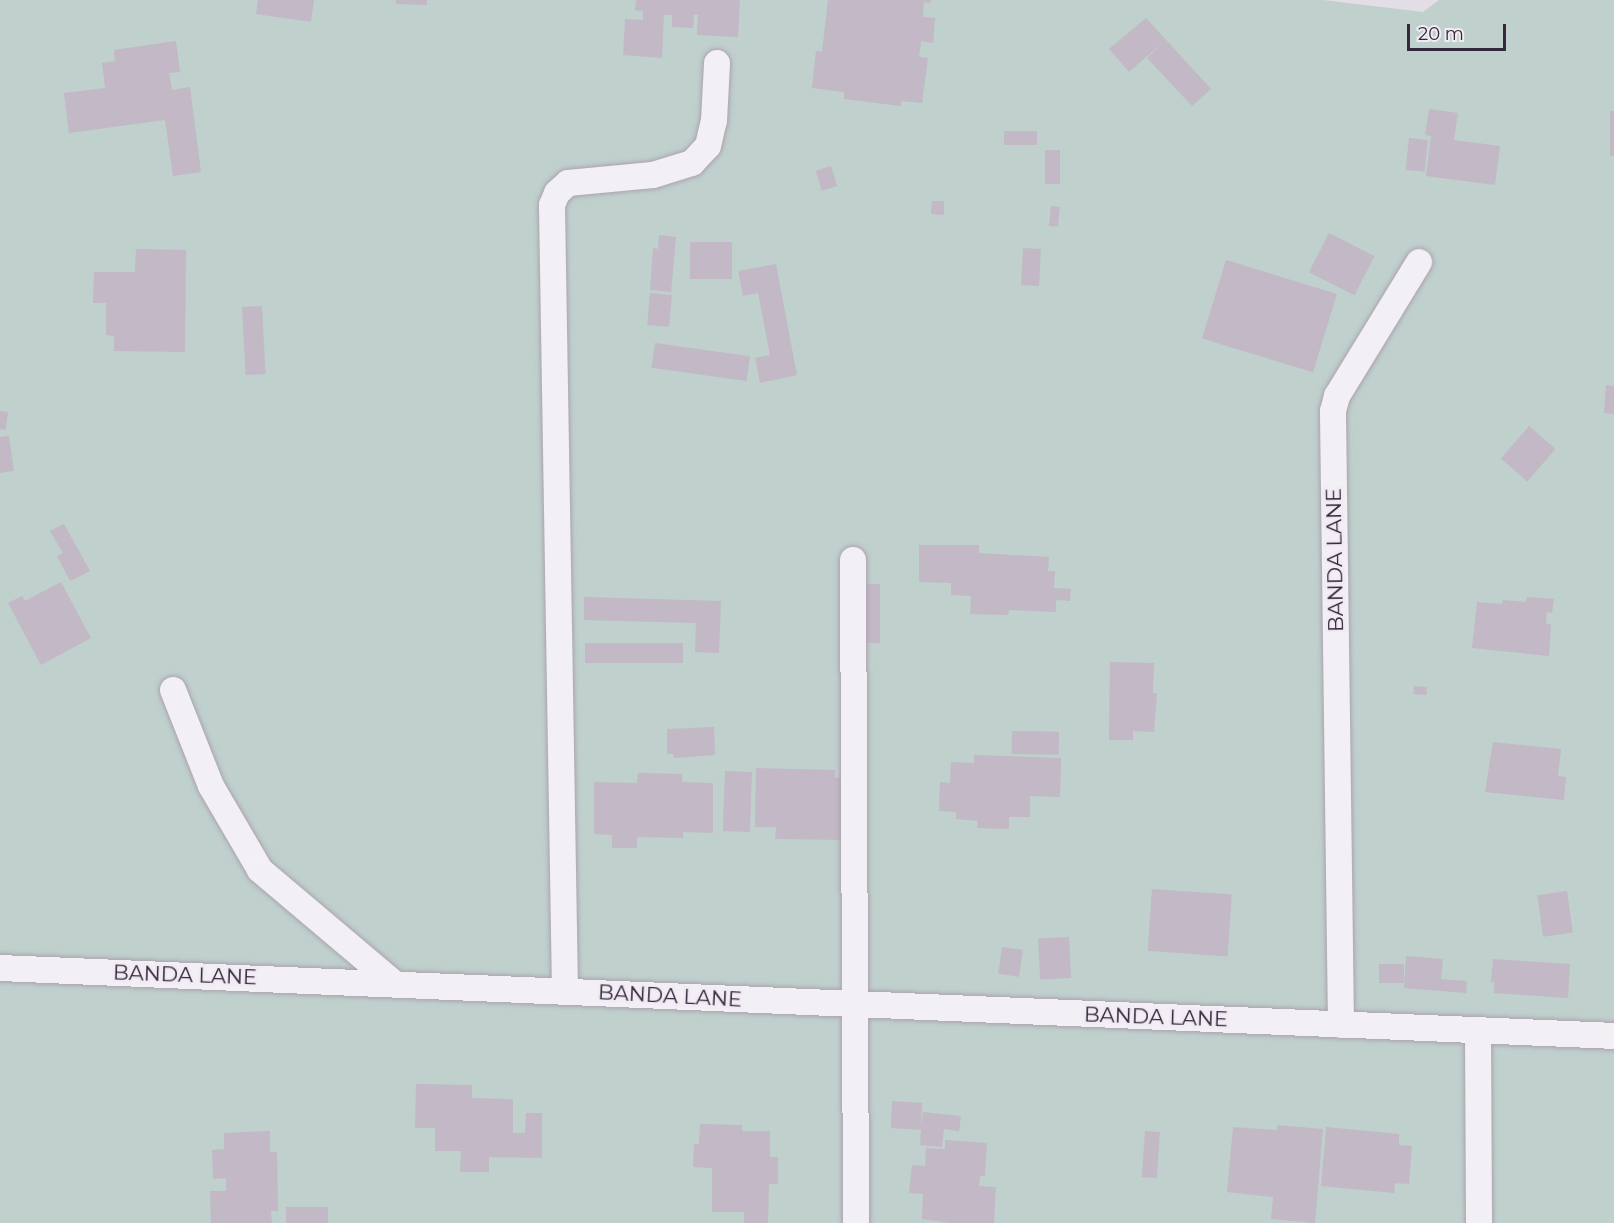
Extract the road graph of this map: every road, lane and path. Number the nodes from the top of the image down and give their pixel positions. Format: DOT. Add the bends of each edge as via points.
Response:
graph roads {
  1 [pos="717,63"];
  2 [pos="1419,262"];
  3 [pos="853,560"];
  4 [pos="172,690"];
  5 [pos="0,968"];
  6 [pos="396,984"];
  7 [pos="565,991"];
  8 [pos="857,1005"];
  9 [pos="1341,1025"];
  10 [pos="1478,1030"];
  11 [pos="1614,1036"];
  12 [pos="856,1223"];
  13 [pos="1479,1223"];
  1 -- 7 [label="street" via="714,121 708,146 692,163 653,175 568,183 557,193 552,205"];
  2 -- 9 [label="street, BANDA LANE" via="1337,396 1334,411"];
  3 -- 8 [label="street"];
  4 -- 6 [label="street" via="211,786 260,870"];
  5 -- 6 [label="street, BANDA LANE"];
  6 -- 7 [label="street, BANDA LANE"];
  7 -- 8 [label="street, BANDA LANE"];
  8 -- 9 [label="street, BANDA LANE"];
  8 -- 12 [label="street"];
  9 -- 10 [label="street, BANDA LANE"];
  10 -- 11 [label="street, BANDA LANE"];
  10 -- 13 [label="street"];
}
